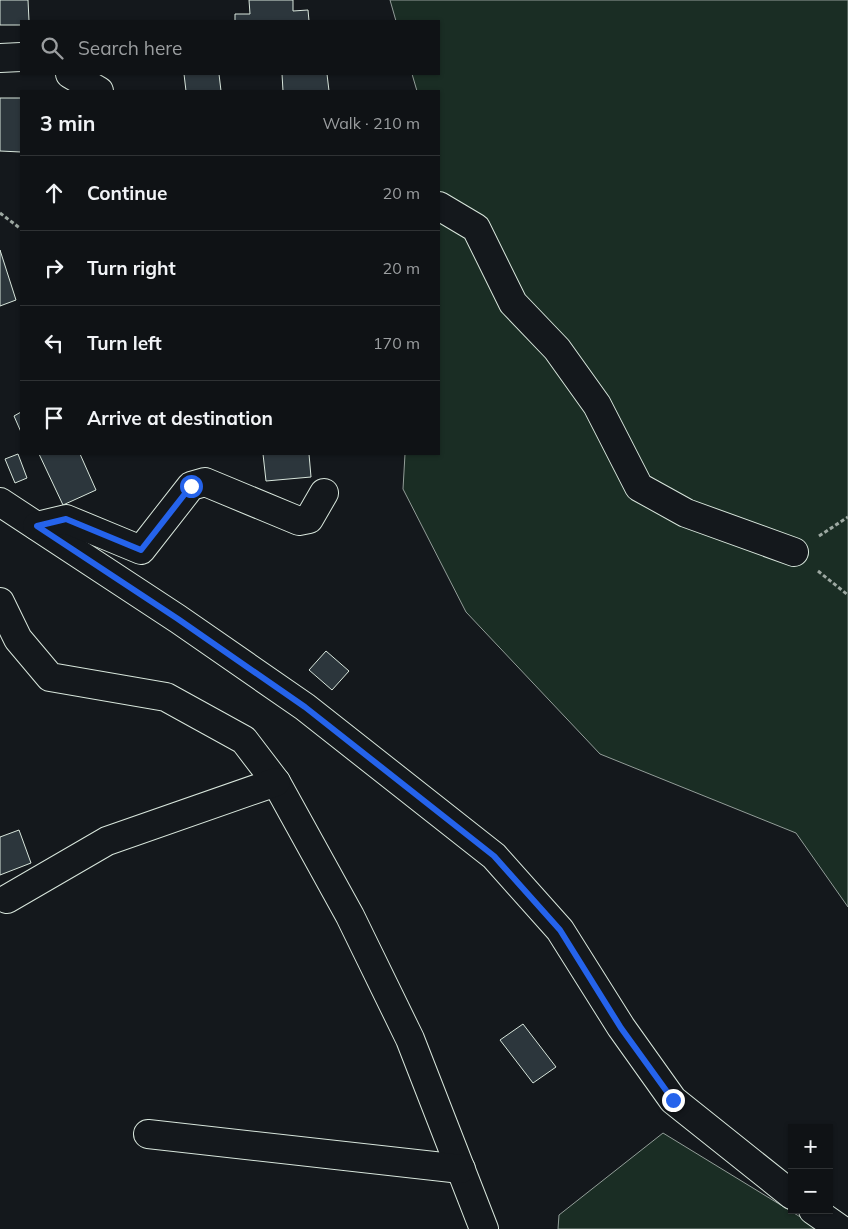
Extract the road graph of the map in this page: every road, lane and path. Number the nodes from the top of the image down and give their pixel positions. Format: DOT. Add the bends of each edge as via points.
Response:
graph roads {
  1 [pos="20,57"];
  2 [pos="0,58"];
  3 [pos="72,75"];
  4 [pos="97,90"];
  5 [pos="440,207"];
  6 [pos="0,214"];
  7 [pos="20,228"];
  8 [pos="324,493"];
  9 [pos="0,502"];
  10 [pos="37,526"];
  11 [pos="794,552"];
  12 [pos="848,595"];
  13 [pos="0,602"];
  14 [pos="276,782"];
  15 [pos="7,898"];
  16 [pos="148,1134"];
  17 [pos="462,1169"];
  18 [pos="788,1192"];
  19 [pos="818,1214"];
  20 [pos="484,1229"];
  21 [pos="840,1229"];
  1 -- 2 [label="street"];
  3 -- 4 [label="street"];
  5 -- 11 [label="street" via="476,228 513,303 557,349 597,405 640,487 686,513"];
  6 -- 7 [label="path"];
  8 -- 10 [label="street" via="309,520 299,521 205,482 191,486 141,550 66,519"];
  9 -- 10 [label="street"];
  10 -- 18 [label="street" via="305,707 494,856 560,930 621,1028 673,1100"];
  11 -- 12 [label="path"];
  13 -- 14 [label="street" via="18,639 50,677 166,697 244,740"];
  14 -- 15 [label="street" via="107,841"];
  14 -- 17 [label="street" via="350,916 410,1039"];
  16 -- 17 [label="street"];
  17 -- 20 [label="street"];
  19 -- 21 [label="street"];
}
